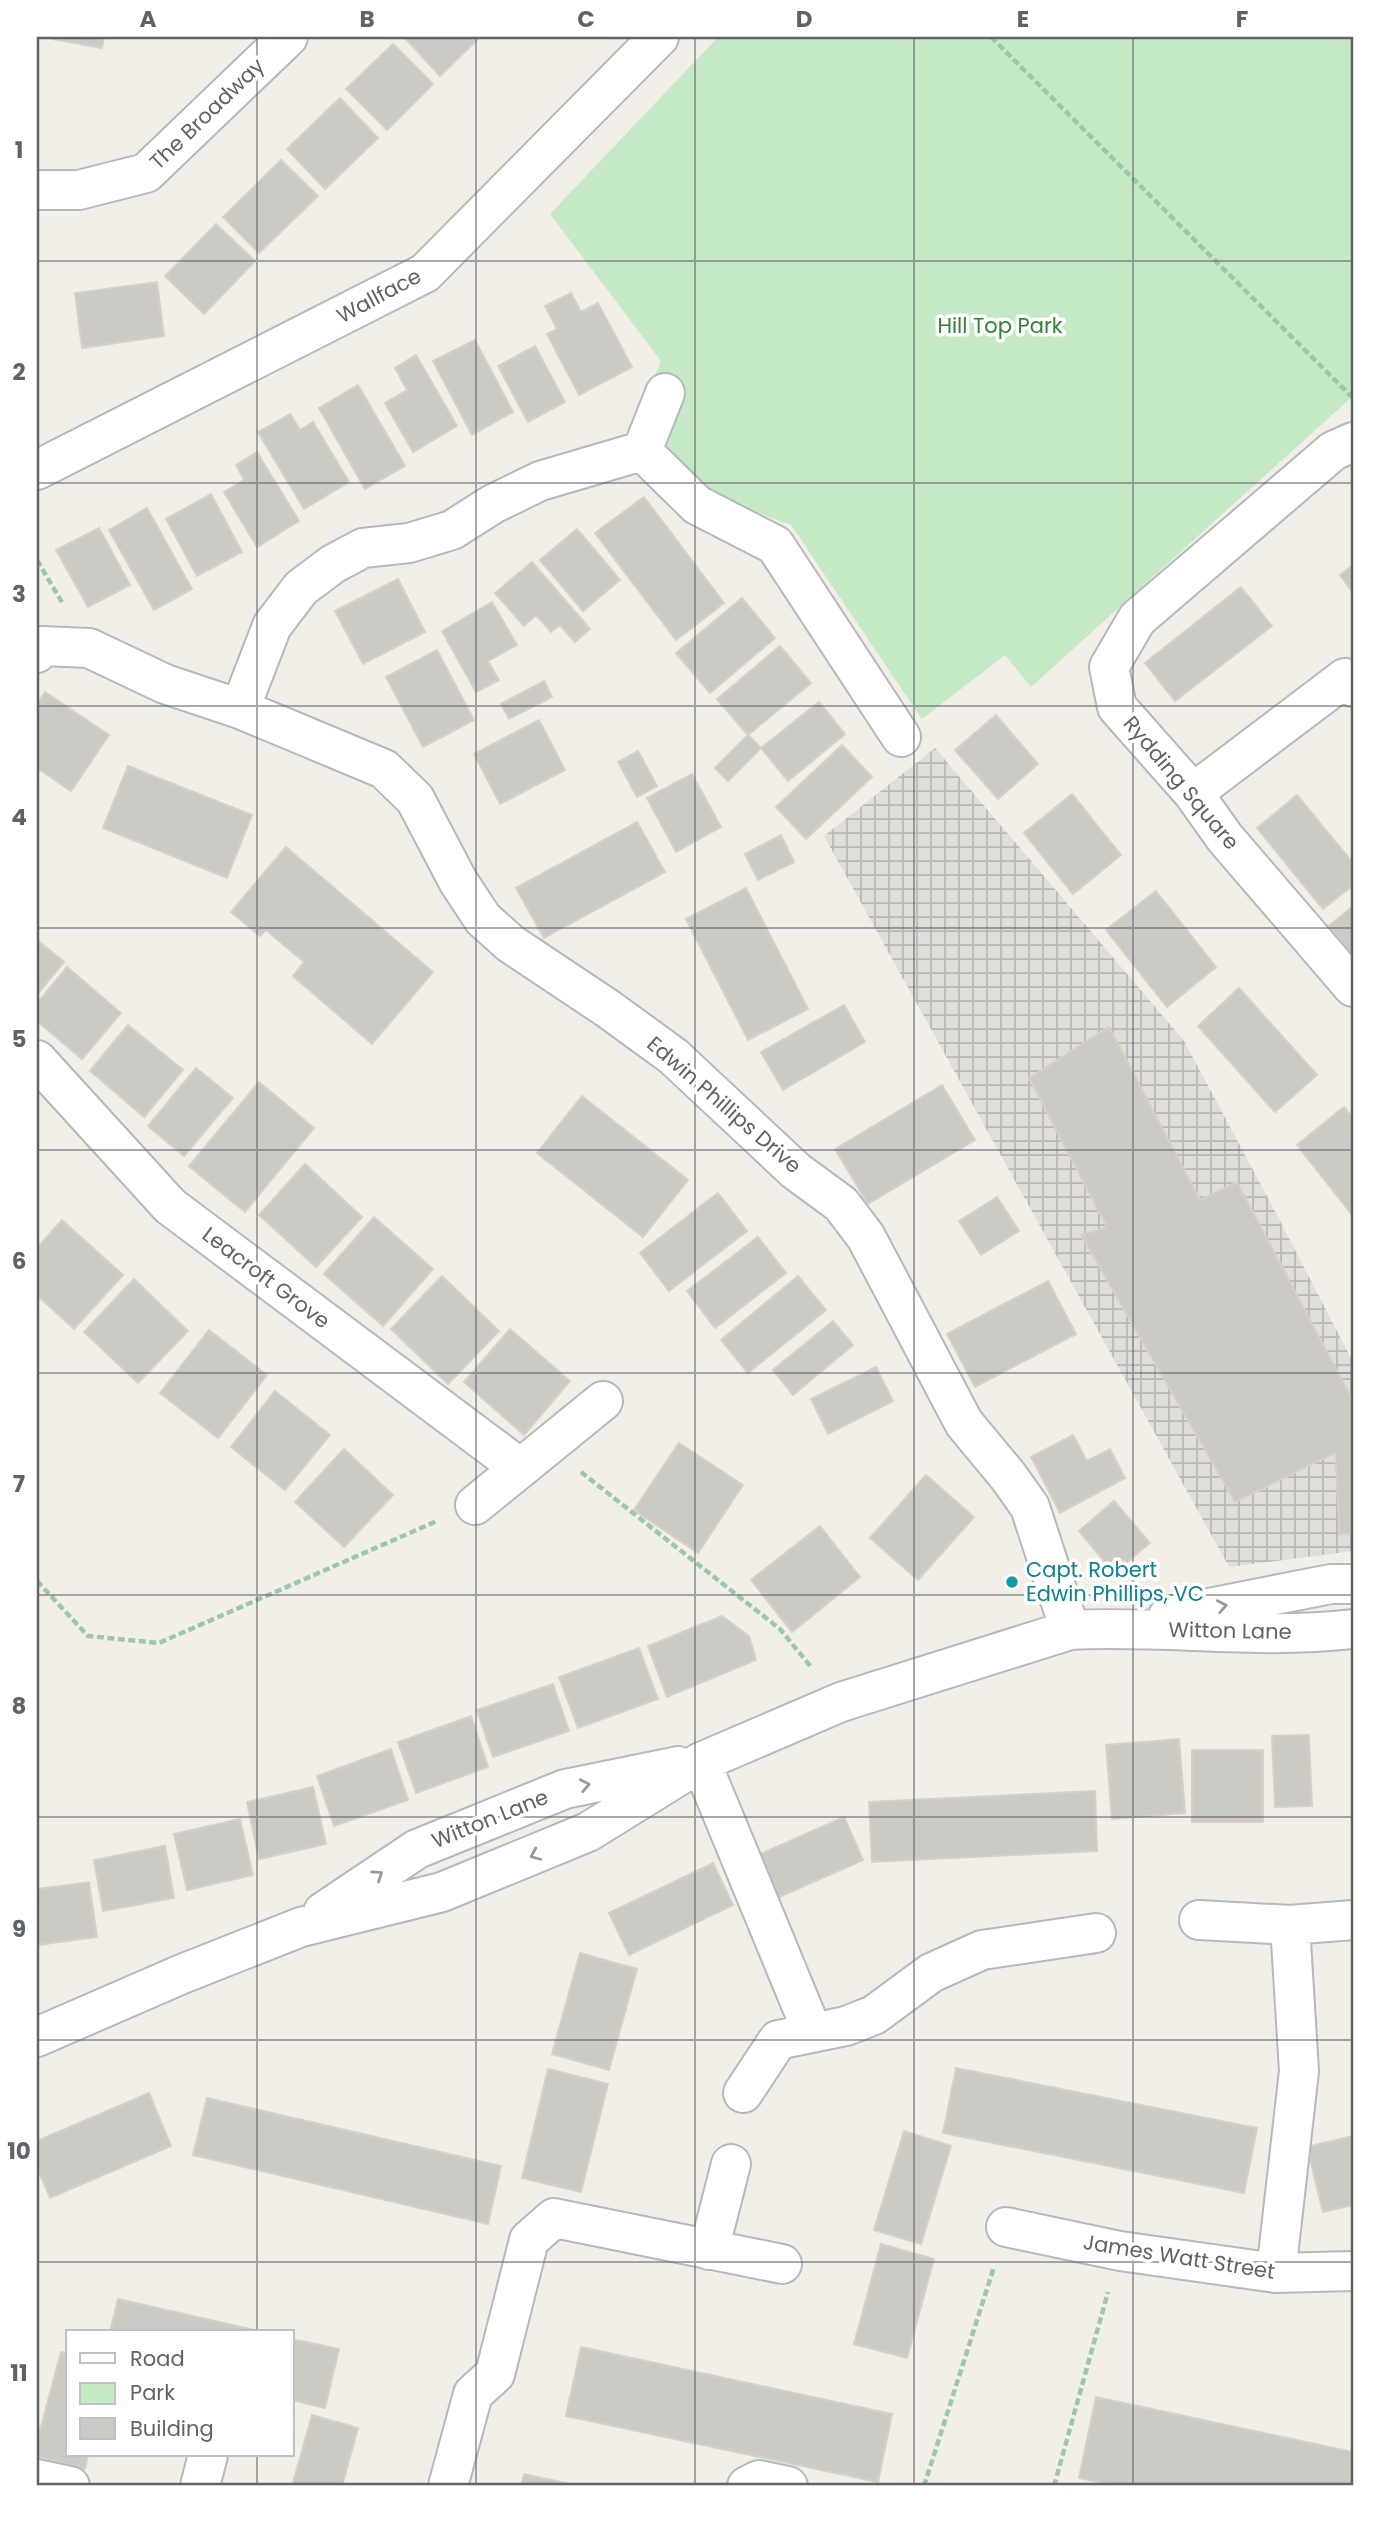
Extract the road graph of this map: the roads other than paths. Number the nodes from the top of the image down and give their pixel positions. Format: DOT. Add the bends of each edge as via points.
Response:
graph roads {
  1 [pos="288,37"];
  2 [pos="659,37"];
  3 [pos="37,190"];
  4 [pos="665,393"];
  5 [pos="1353,442"];
  6 [pos="642,451"];
  7 [pos="37,470"];
  8 [pos="37,653"];
  9 [pos="1353,687"];
  10 [pos="240,709"];
  11 [pos="901,737"];
  12 [pos="1193,793"];
  13 [pos="1353,987"];
  14 [pos="37,1060"];
  15 [pos="603,1401"];
  16 [pos="533,1457"];
  17 [pos="475,1504"];
  18 [pos="1353,1584"];
  19 [pos="1089,1629"];
  20 [pos="1353,1629"];
  21 [pos="701,1762"];
  22 [pos="1199,1920"];
  23 [pos="1353,1920"];
  24 [pos="1290,1924"];
  25 [pos="1096,1933"];
  26 [pos="812,2031"];
  27 [pos="37,2037"];
  28 [pos="743,2093"];
  29 [pos="731,2164"];
  30 [pos="1006,2227"];
  31 [pos="709,2250"];
  32 [pos="782,2264"];
  33 [pos="1353,2272"];
  34 [pos="1276,2273"];
  35 [pos="208,2456"];
  36 [pos="37,2479"];
  37 [pos="70,2486"];
  38 [pos="200,2486"];
  39 [pos="448,2486"];
  40 [pos="747,2486"];
  41 [pos="788,2486"];
  1 -- 3 [label="street, The Broadway" via="146,173 79,190"];
  2 -- 7 [label="street, Wallface" via="425,273"];
  4 -- 6 [label="street"];
  5 -- 12 [label="street, Rydding Square" via="1333,451 1137,619 1109,667 1118,707"];
  6 -- 10 [label="street" via="540,481 452,530 409,543 363,548 333,564 301,588 272,626"];
  6 -- 11 [label="street" via="697,505 775,545"];
  8 -- 10 [label="street, Edwin Phillips Drive" via="42,646 89,648 164,684"];
  9 -- 12 [label="street" via="1345,678"];
  10 -- 19 [label="street, Edwin Phillips Drive" via="384,769 415,799 483,919 511,944 673,1056 796,1171 842,1204 866,1237 964,1423 1030,1507"];
  12 -- 13 [label="street, Rydding Square" via="1225,838"];
  14 -- 16 [label="street, Leacroft Grove" via="170,1206"];
  15 -- 16 [label="street"];
  16 -- 17 [label="street"];
  19 -- 18 [label="street, Witton Lane, one-way" via="1331,1584"];
  19 -- 20 [label="street, Witton Lane" via="1253,1634"];
  19 -- 21 [label="street, Witton Lane" via="841,1702"];
  21 -- 26 [label="street"];
  21 -- 27 [label="street, Witton Lane" via="588,1832 516,1863 442,1892 301,1927"];
  22 -- 24 [label="street"];
  23 -- 24 [label="street"];
  24 -- 34 [label="street" via="1299,2071"];
  25 -- 26 [label="street" via="982,1950 931,1973 874,2015 846,2026"];
  26 -- 28 [label="street" via="778,2040"];
  29 -- 31 [label="street"];
  30 -- 34 [label="street, James Watt Street" via="1120,2251"];
  31 -- 32 [label="street"];
  31 -- 39 [label="street" via="554,2218 529,2240 495,2374 473,2394"];
  33 -- 34 [label="street, James Watt Street"];
  35 -- 38 [label="street"];
  36 -- 37 [label="street"];
  40 -- 41 [label="street" via="760,2480"];
}
